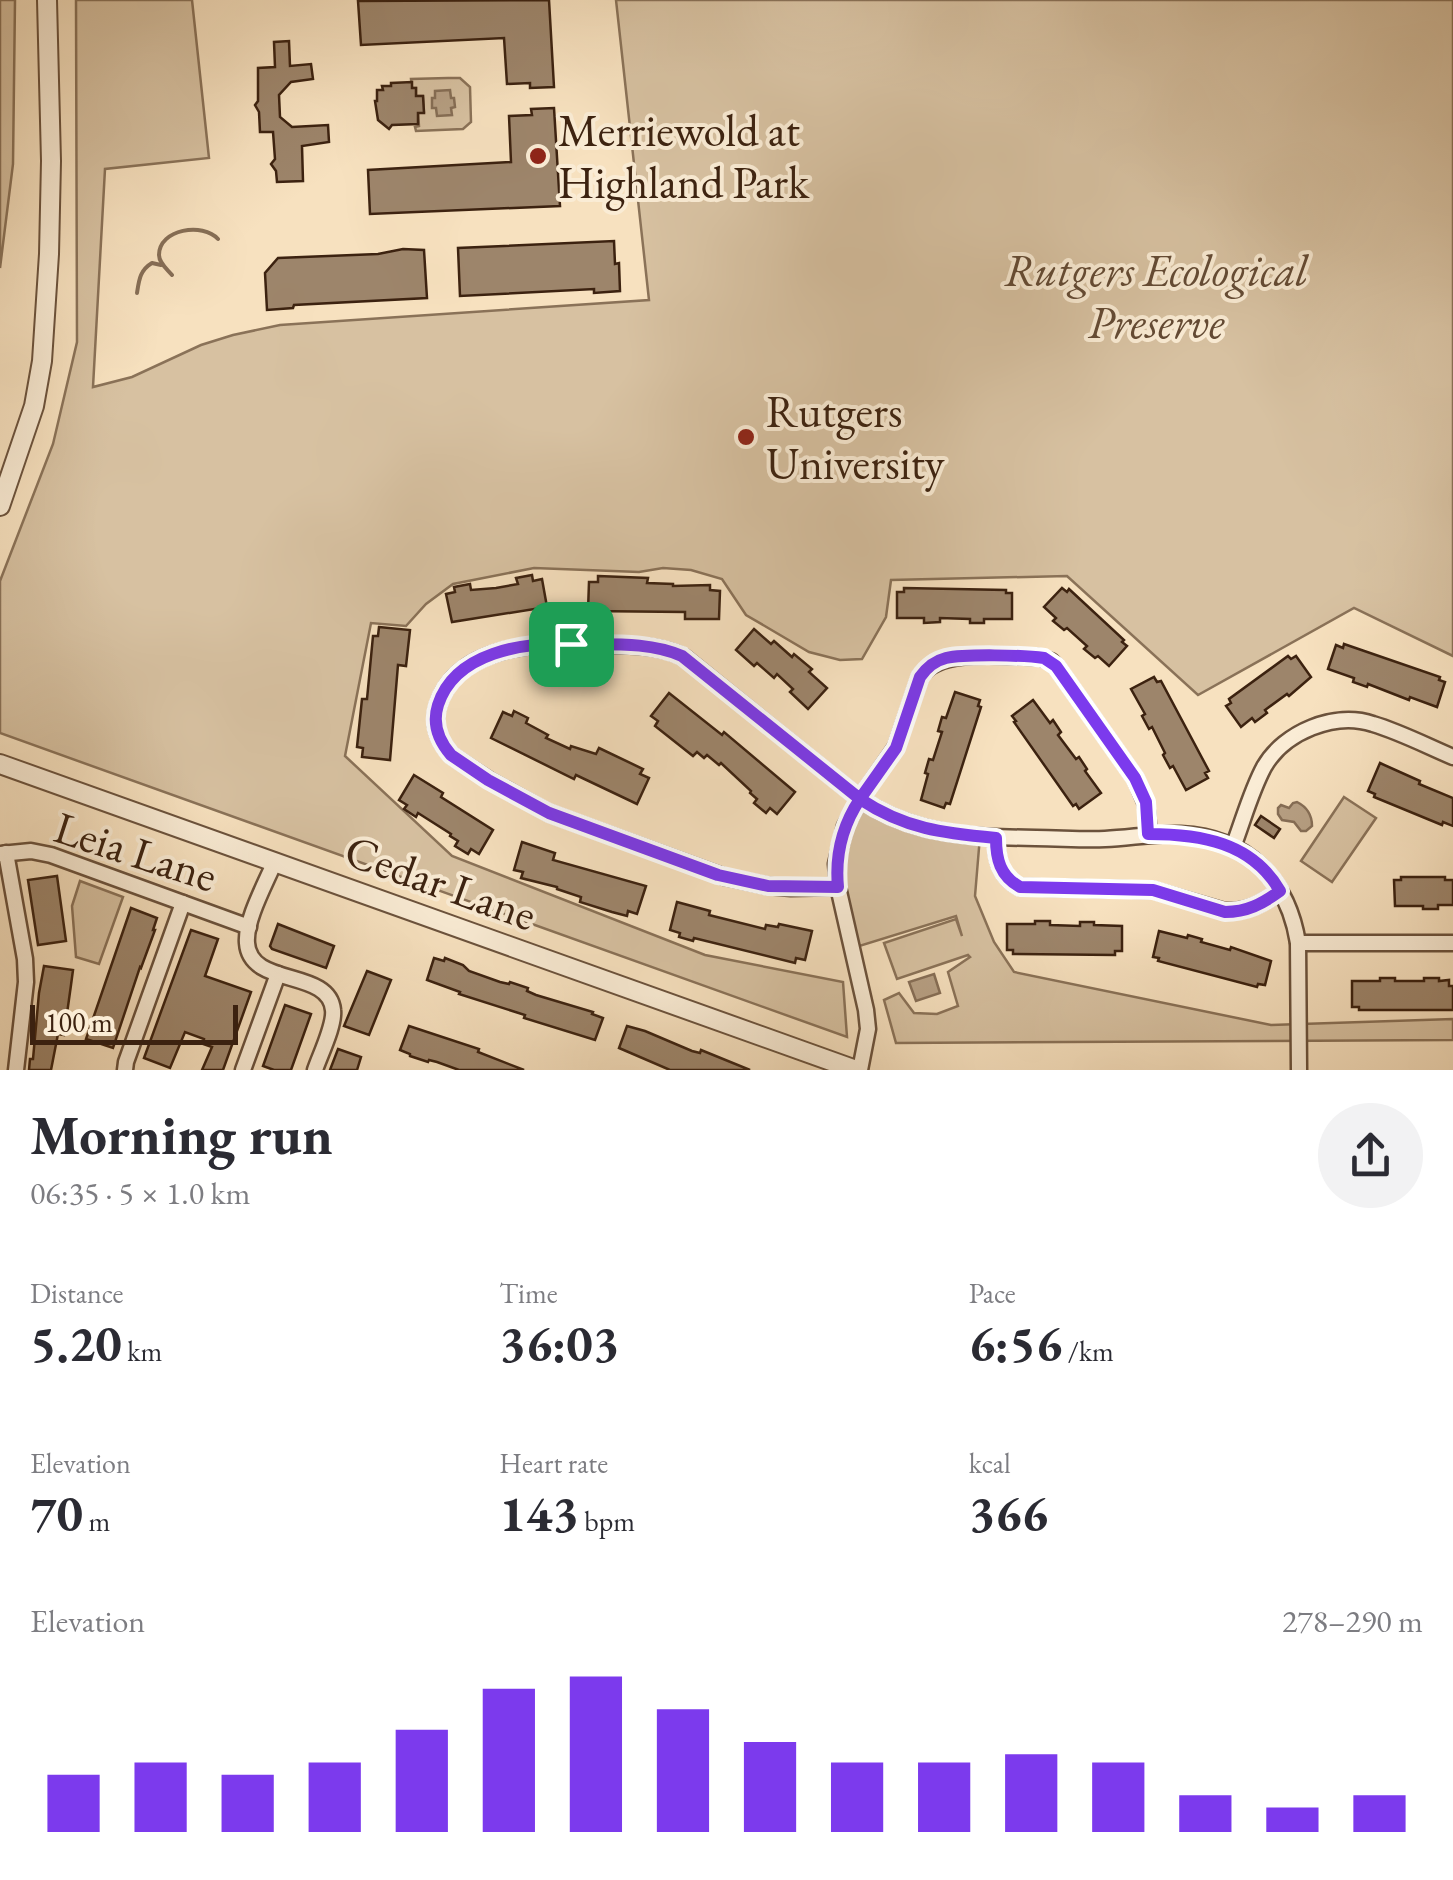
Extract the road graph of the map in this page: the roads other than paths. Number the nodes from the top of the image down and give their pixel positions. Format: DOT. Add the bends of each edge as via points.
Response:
graph roads {
  1 [pos="47,0"];
  2 [pos="0,506"];
  3 [pos="1453,757"];
  4 [pos="0,764"];
  5 [pos="860,799"];
  6 [pos="1148,834"];
  7 [pos="996,838"];
  8 [pos="1233,847"];
  9 [pos="3,853"];
  10 [pos="274,861"];
  11 [pos="838,887"];
  12 [pos="1280,891"];
  13 [pos="182,902"];
  14 [pos="248,927"];
  15 [pos="1453,943"];
  16 [pos="1298,944"];
  17 [pos="278,974"];
  18 [pos="16,1070"];
  19 [pos="125,1070"];
  20 [pos="242,1070"];
  21 [pos="315,1070"];
  22 [pos="858,1070"];
  23 [pos="1299,1070"];
  1 -- 2 [label="street" via="52,161 42,361"];
  3 -- 8 [label="street" via="1371,722 1336,722 1298,734 1263,769"];
  4 -- 10 [label="street, Cedar Lane"];
  5 -- 6 [label="street" via="896,748 926,668 950,657 1038,657 1056,666 1125,762 1143,793"];
  5 -- 7 [label="street" via="920,828"];
  5 -- 11 [label="street" via="840,844"];
  5 -- 11 [label="street" via="668,650 555,643 500,653 454,678 436,714 438,737 451,755 549,813 730,878"];
  6 -- 7 [label="street"];
  6 -- 8 [label="street" via="1183,834"];
  7 -- 12 [label="street" via="1004,875 1020,887 1153,890 1225,912 1260,904"];
  8 -- 12 [label="street"];
  9 -- 13 [label="street, Leia Lane" via="51,855"];
  9 -- 18 [label="street" via="25,960"];
  10 -- 14 [label="street, Leia Lane"];
  10 -- 22 [label="street, Cedar Lane"];
  11 -- 22 [label="street" via="866,1010"];
  12 -- 16 [label="street"];
  13 -- 14 [label="street, Leia Lane"];
  13 -- 19 [label="street"];
  14 -- 17 [label="street, Leia Lane" via="249,952"];
  15 -- 16 [label="street"];
  16 -- 23 [label="street"];
  17 -- 20 [label="street"];
  17 -- 21 [label="street, Leia Lane" via="320,988 331,1001 333,1017"];
}
